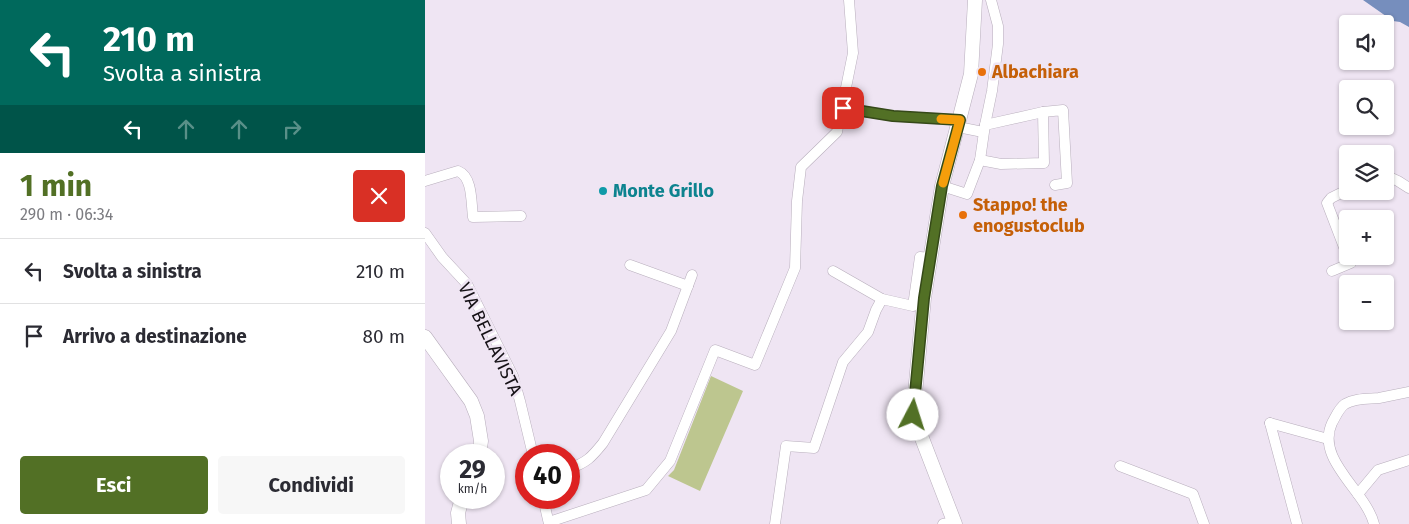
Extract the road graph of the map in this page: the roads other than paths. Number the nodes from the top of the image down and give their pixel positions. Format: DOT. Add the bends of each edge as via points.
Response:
graph roads {
  1 [pos="849,0"];
  2 [pos="975,0"];
  3 [pos="991,0"];
  4 [pos="843,108"];
  5 [pos="1043,112"];
  6 [pos="959,123"];
  7 [pos="984,129"];
  8 [pos="980,160"];
  9 [pos="1394,179"];
  10 [pos="425,181"];
  11 [pos="1055,185"];
  12 [pos="942,186"];
  13 [pos="1409,188"];
  14 [pos="1339,194"];
  15 [pos="521,216"];
  16 [pos="425,233"];
  17 [pos="1339,233"];
  18 [pos="931,258"];
  19 [pos="630,264"];
  20 [pos="1346,265"];
  21 [pos="833,270"];
  22 [pos="1332,271"];
  23 [pos="692,275"];
  24 [pos="688,286"];
  25 [pos="882,299"];
  26 [pos="425,337"];
  27 [pos="1409,392"];
  28 [pos="1328,439"];
  29 [pos="481,444"];
  30 [pos="530,444"];
  31 [pos="1409,460"];
  32 [pos="580,464"];
  33 [pos="1120,466"];
  34 [pos="1358,494"];
  35 [pos="459,509"];
  36 [pos="546,509"];
  37 [pos="549,523"];
  38 [pos="951,523"];
  39 [pos="459,524"];
  40 [pos="775,524"];
  41 [pos="1204,524"];
  42 [pos="1297,524"];
  43 [pos="1374,524"];
  1 -- 4 [label="street" via="853,52"];
  2 -- 6 [label="street" via="971,74"];
  3 -- 7 [label="street" via="998,26 998,44"];
  4 -- 6 [label="street"];
  4 -- 37 [label="street" via="837,132 801,167 795,268 755,366 715,350 670,461 646,490"];
  5 -- 7 [label="street"];
  5 -- 8 [label="street" via="1044,163 1001,164"];
  5 -- 11 [label="street" via="1063,110 1067,183"];
  6 -- 7 [label="street"];
  6 -- 12 [label="street"];
  7 -- 8 [label="street"];
  8 -- 12 [label="street" via="967,194"];
  9 -- 13 [label="street"];
  10 -- 15 [label="street" via="462,172 468,183 473,217"];
  12 -- 18 [label="street"];
  14 -- 17 [label="street" via="1327,203"];
  16 -- 30 [label="street, VIA BELLAVISTA" via="467,284 513,376"];
  18 -- 25 [label="street" via="920,257 913,306"];
  18 -- 38 [label="street" via="913,415"];
  19 -- 24 [label="street"];
  20 -- 22 [label="street"];
  21 -- 25 [label="street"];
  23 -- 24 [label="street"];
  24 -- 32 [label="street" via="671,331 603,443 592,457"];
  25 -- 40 [label="street" via="868,332 843,362 814,448 786,446"];
  26 -- 29 [label="street" via="471,401 477,416"];
  27 -- 28 [label="street" via="1345,404 1337,413"];
  28 -- 34 [label="street" via="1335,461"];
  28 -- 42 [label="street" via="1270,423"];
  31 -- 34 [label="street" via="1378,470"];
  33 -- 41 [label="street" via="1193,494"];
  34 -- 43 [label="street"];
  35 -- 39 [label="street"];
  36 -- 37 [label="street"];
}
